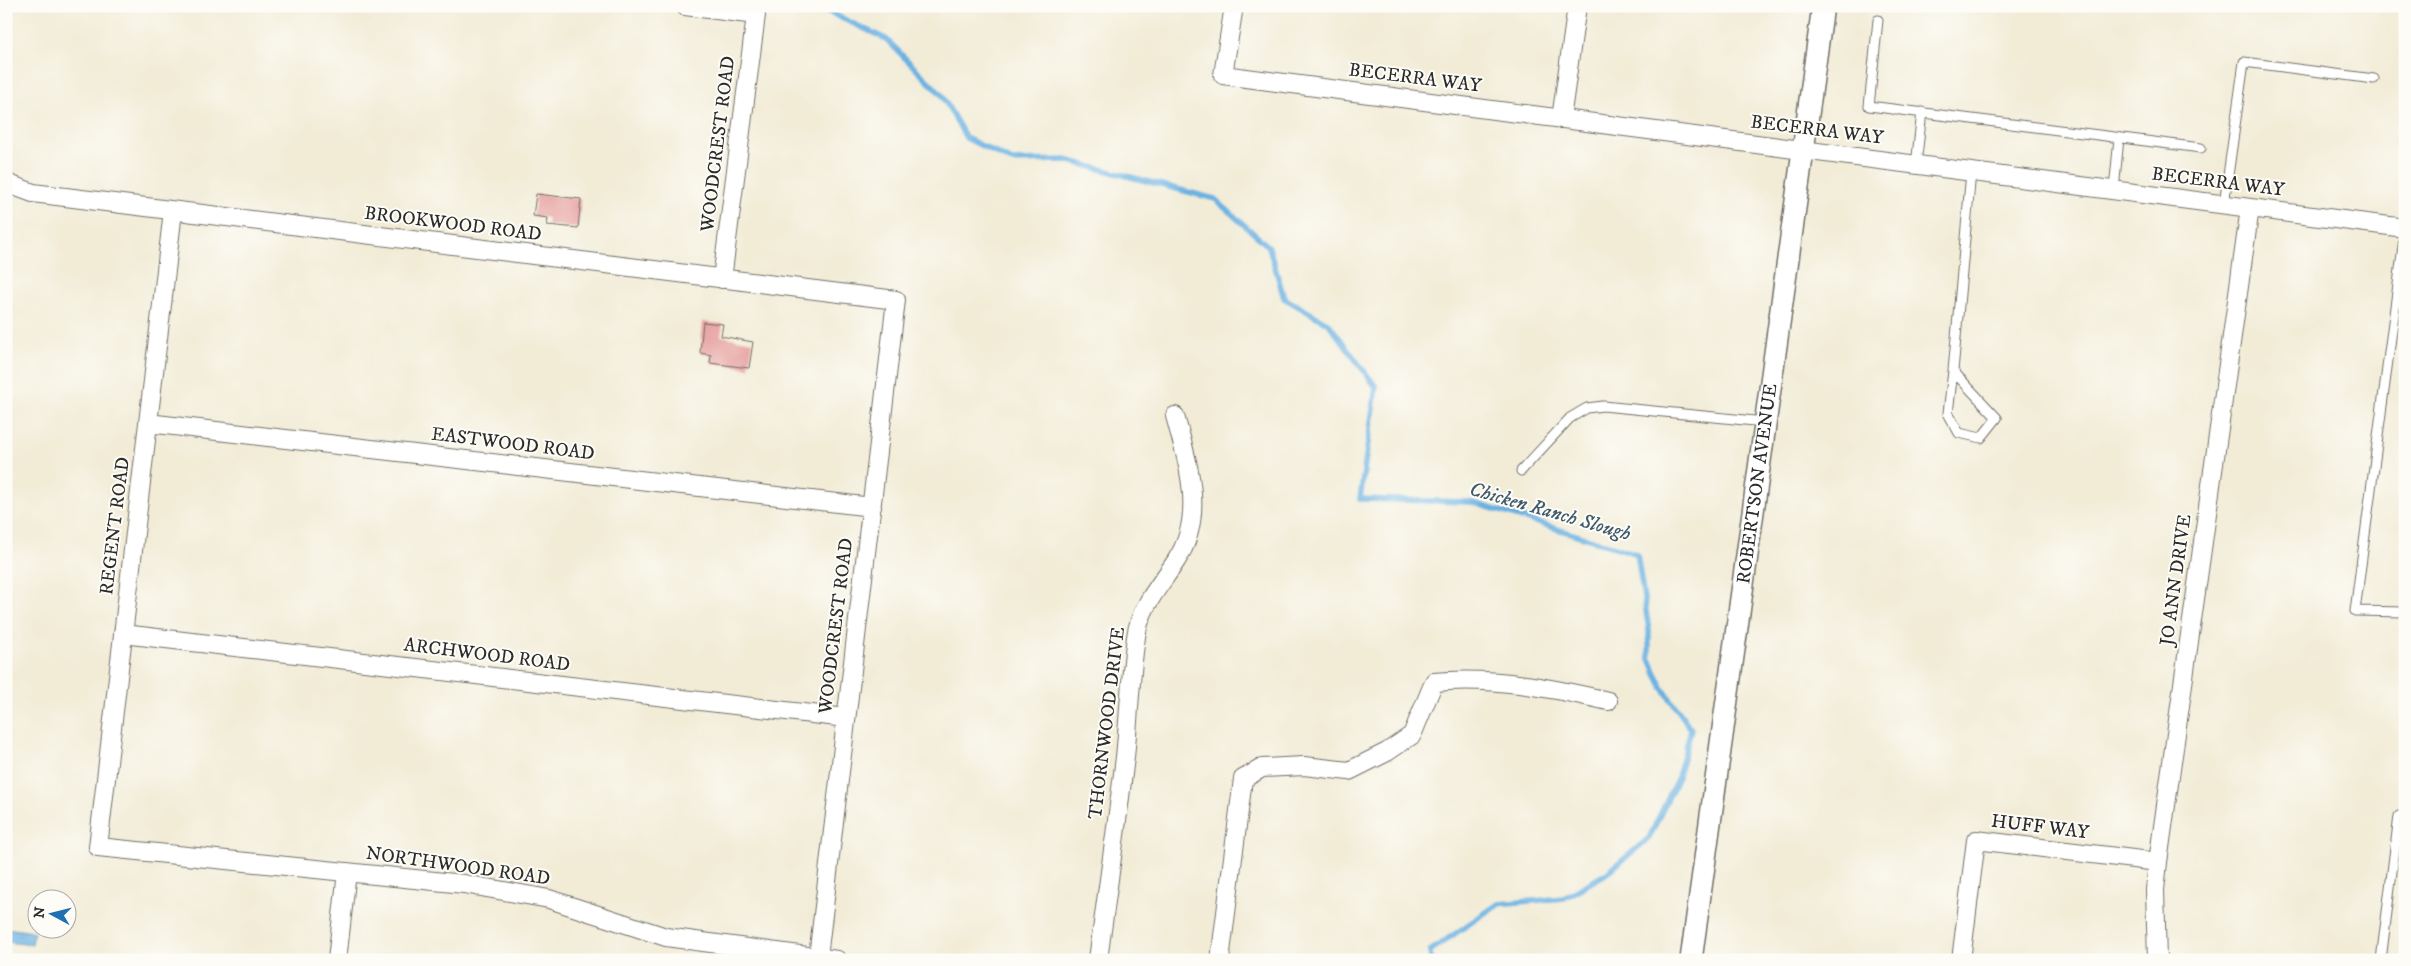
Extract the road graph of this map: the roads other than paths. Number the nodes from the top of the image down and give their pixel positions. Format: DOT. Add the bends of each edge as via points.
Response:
graph roads {
  1 [pos="685,6"];
  2 [pos="1234,6"];
  3 [pos="1577,6"];
  4 [pos="1823,6"];
  5 [pos="1878,20"];
  6 [pos="2374,79"];
  7 [pos="1922,112"];
  8 [pos="1561,118"];
  9 [pos="2119,138"];
  10 [pos="2201,148"];
  11 [pos="1803,150"];
  12 [pos="1916,165"];
  13 [pos="1971,172"];
  14 [pos="6,183"];
  15 [pos="2114,190"];
  16 [pos="2224,204"];
  17 [pos="2250,208"];
  18 [pos="173,210"];
  19 [pos="2405,229"];
  20 [pos="722,279"];
  21 [pos="896,300"];
  22 [pos="1953,371"];
  23 [pos="1175,416"];
  24 [pos="1765,422"];
  25 [pos="148,423"];
  26 [pos="1521,471"];
  27 [pos="872,506"];
  28 [pos="2405,612"];
  29 [pos="123,634"];
  30 [pos="1608,700"];
  31 [pos="846,718"];
  32 [pos="2405,816"];
  33 [pos="98,847"];
  34 [pos="2158,862"];
  35 [pos="347,872"];
  36 [pos="818,957"];
  37 [pos="337,960"];
  38 [pos="837,960"];
  39 [pos="1098,960"];
  40 [pos="1220,960"];
  41 [pos="1691,960"];
  42 [pos="1961,960"];
  43 [pos="2157,960"];
  44 [pos="2381,960"];
  1 -- 20 [label="street, WOODCREST ROAD" via="756,15"];
  2 -- 8 [label="street, BECERRA WAY" via="1223,74"];
  3 -- 8 [label="street"];
  4 -- 11 [label="street, ROBERTSON AVENUE"];
  5 -- 7 [label="lane" via="1869,106"];
  6 -- 16 [label="lane" via="2244,62"];
  7 -- 9 [label="lane"];
  7 -- 12 [label="lane"];
  8 -- 11 [label="street, BECERRA WAY"];
  9 -- 10 [label="lane"];
  9 -- 15 [label="lane"];
  11 -- 12 [label="street, BECERRA WAY"];
  11 -- 24 [label="street, ROBERTSON AVENUE"];
  12 -- 13 [label="street, BECERRA WAY"];
  13 -- 15 [label="street, BECERRA WAY"];
  13 -- 22 [label="lane"];
  14 -- 18 [label="street, BROOKWOOD ROAD" via="33,193"];
  15 -- 16 [label="street, BECERRA WAY"];
  16 -- 17 [label="street, BECERRA WAY"];
  17 -- 19 [label="street, BECERRA WAY"];
  17 -- 34 [label="street, JO ANN DRIVE"];
  18 -- 20 [label="street, BROOKWOOD ROAD"];
  18 -- 25 [label="street, REGENT ROAD"];
  19 -- 28 [label="lane" via="2355,611"];
  20 -- 21 [label="street, BROOKWOOD ROAD"];
  21 -- 27 [label="street, WOODCREST ROAD"];
  22 -- 22 [label="lane" via="1998,418 1981,438 1958,434 1948,413"];
  23 -- 39 [label="street, THORNWOOD DRIVE" via="1191,476 1194,505 1189,533 1177,560 1144,608 1136,635 1125,758"];
  24 -- 26 [label="lane" via="1603,406 1587,408 1570,418"];
  24 -- 41 [label="street, ROBERTSON AVENUE"];
  25 -- 27 [label="street, EASTWOOD ROAD"];
  25 -- 29 [label="street, REGENT ROAD"];
  27 -- 31 [label="street, WOODCREST ROAD"];
  29 -- 31 [label="street, ARCHWOOD ROAD"];
  29 -- 33 [label="street, REGENT ROAD"];
  30 -- 40 [label="street" via="1539,687 1454,680 1434,682 1412,735 1387,752 1349,771 1304,766 1262,768 1243,779"];
  31 -- 36 [label="street, WOODCREST ROAD"];
  32 -- 44 [label="lane" via="2399,816"];
  33 -- 35 [label="street, NORTHWOOD ROAD"];
  34 -- 42 [label="street, HUFF WAY" via="1976,840"];
  34 -- 43 [label="street, JO ANN DRIVE" via="2154,922"];
  35 -- 36 [label="street, NORTHWOOD ROAD" via="464,884 549,899 666,936"];
  35 -- 37 [label="street"];
  36 -- 38 [label="street, NORTHWOOD ROAD"];
}
